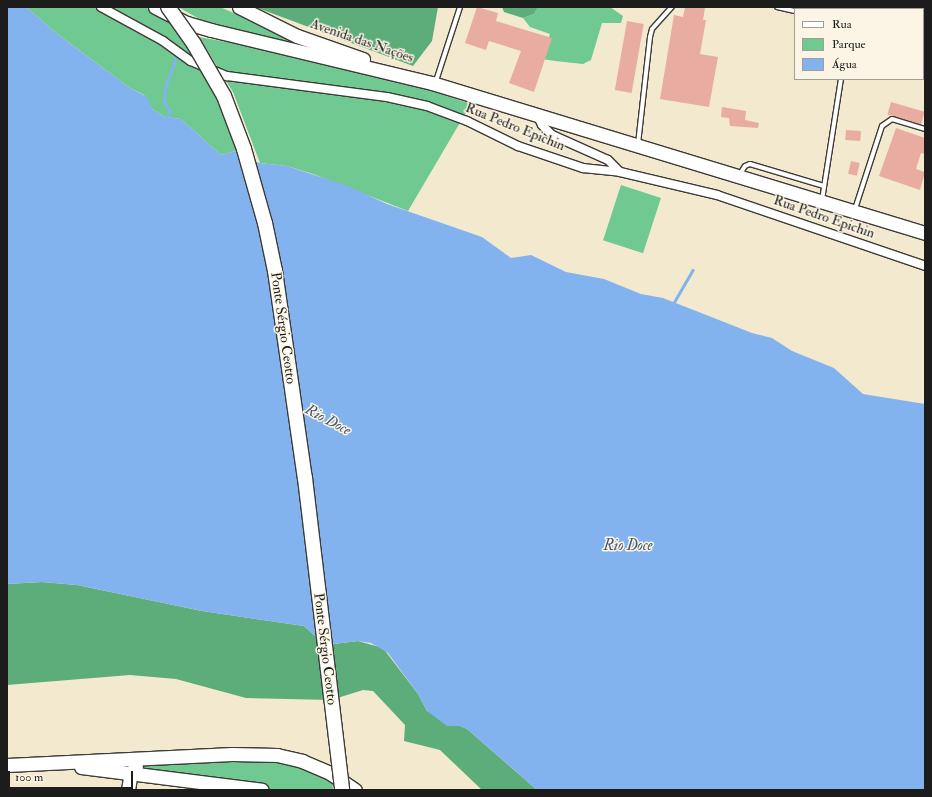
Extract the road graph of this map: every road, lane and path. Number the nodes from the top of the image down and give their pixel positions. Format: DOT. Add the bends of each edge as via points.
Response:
graph roads {
  1 [pos="101,7"];
  2 [pos="155,7"];
  3 [pos="168,7"];
  4 [pos="239,7"];
  5 [pos="460,7"];
  6 [pos="672,7"];
  7 [pos="777,7"];
  8 [pos="794,11"];
  9 [pos="841,80"];
  10 [pos="434,83"];
  11 [pos="537,115"];
  12 [pos="925,129"];
  13 [pos="638,146"];
  14 [pos="620,172"];
  15 [pos="739,176"];
  16 [pos="824,186"];
  17 [pos="822,201"];
  18 [pos="854,211"];
  19 [pos="925,233"];
  20 [pos="924,265"];
  21 [pos="156,758"];
  22 [pos="7,765"];
  23 [pos="130,772"];
  24 [pos="226,785"];
  25 [pos="128,790"];
  26 [pos="193,790"];
  27 [pos="262,790"];
  28 [pos="342,790"];
  29 [pos="355,790"];
  1 -- 14 [label="street, Rua Pedro Epichin" via="163,41 191,61 228,76 387,97 427,106 467,121 518,146 583,168"];
  2 -- 10 [label="main road" via="187,23 211,30"];
  3 -- 28 [label="highway, Ponte Sérgio Ceotto, bridge" via="194,44 224,96 244,149 265,223 275,271 305,478"];
  4 -- 10 [label="main road, Avenida das Nações" via="297,36"];
  5 -- 10 [label="lane"];
  6 -- 13 [label="lane" via="652,29 650,37"];
  7 -- 8 [label="lane"];
  9 -- 16 [label="lane"];
  10 -- 11 [label="main road"];
  11 -- 13 [label="main road"];
  11 -- 14 [label="street" via="552,135 608,160"];
  12 -- 18 [label="lane" via="892,119 882,126"];
  13 -- 15 [label="main road"];
  14 -- 20 [label="street, Rua Pedro Epichin" via="717,195"];
  15 -- 16 [label="lane" via="745,166 750,164"];
  15 -- 17 [label="main road"];
  16 -- 17 [label="lane"];
  17 -- 18 [label="main road"];
  18 -- 19 [label="main road"];
  21 -- 22 [label="main road"];
  21 -- 23 [label="main road" via="141,763"];
  21 -- 29 [label="main road" via="232,754 277,755 302,761 330,773"];
  22 -- 23 [label="main road"];
  23 -- 24 [label="main road"];
  23 -- 25 [label="main road"];
  24 -- 26 [label="main road"];
  24 -- 27 [label="main road"];
}
